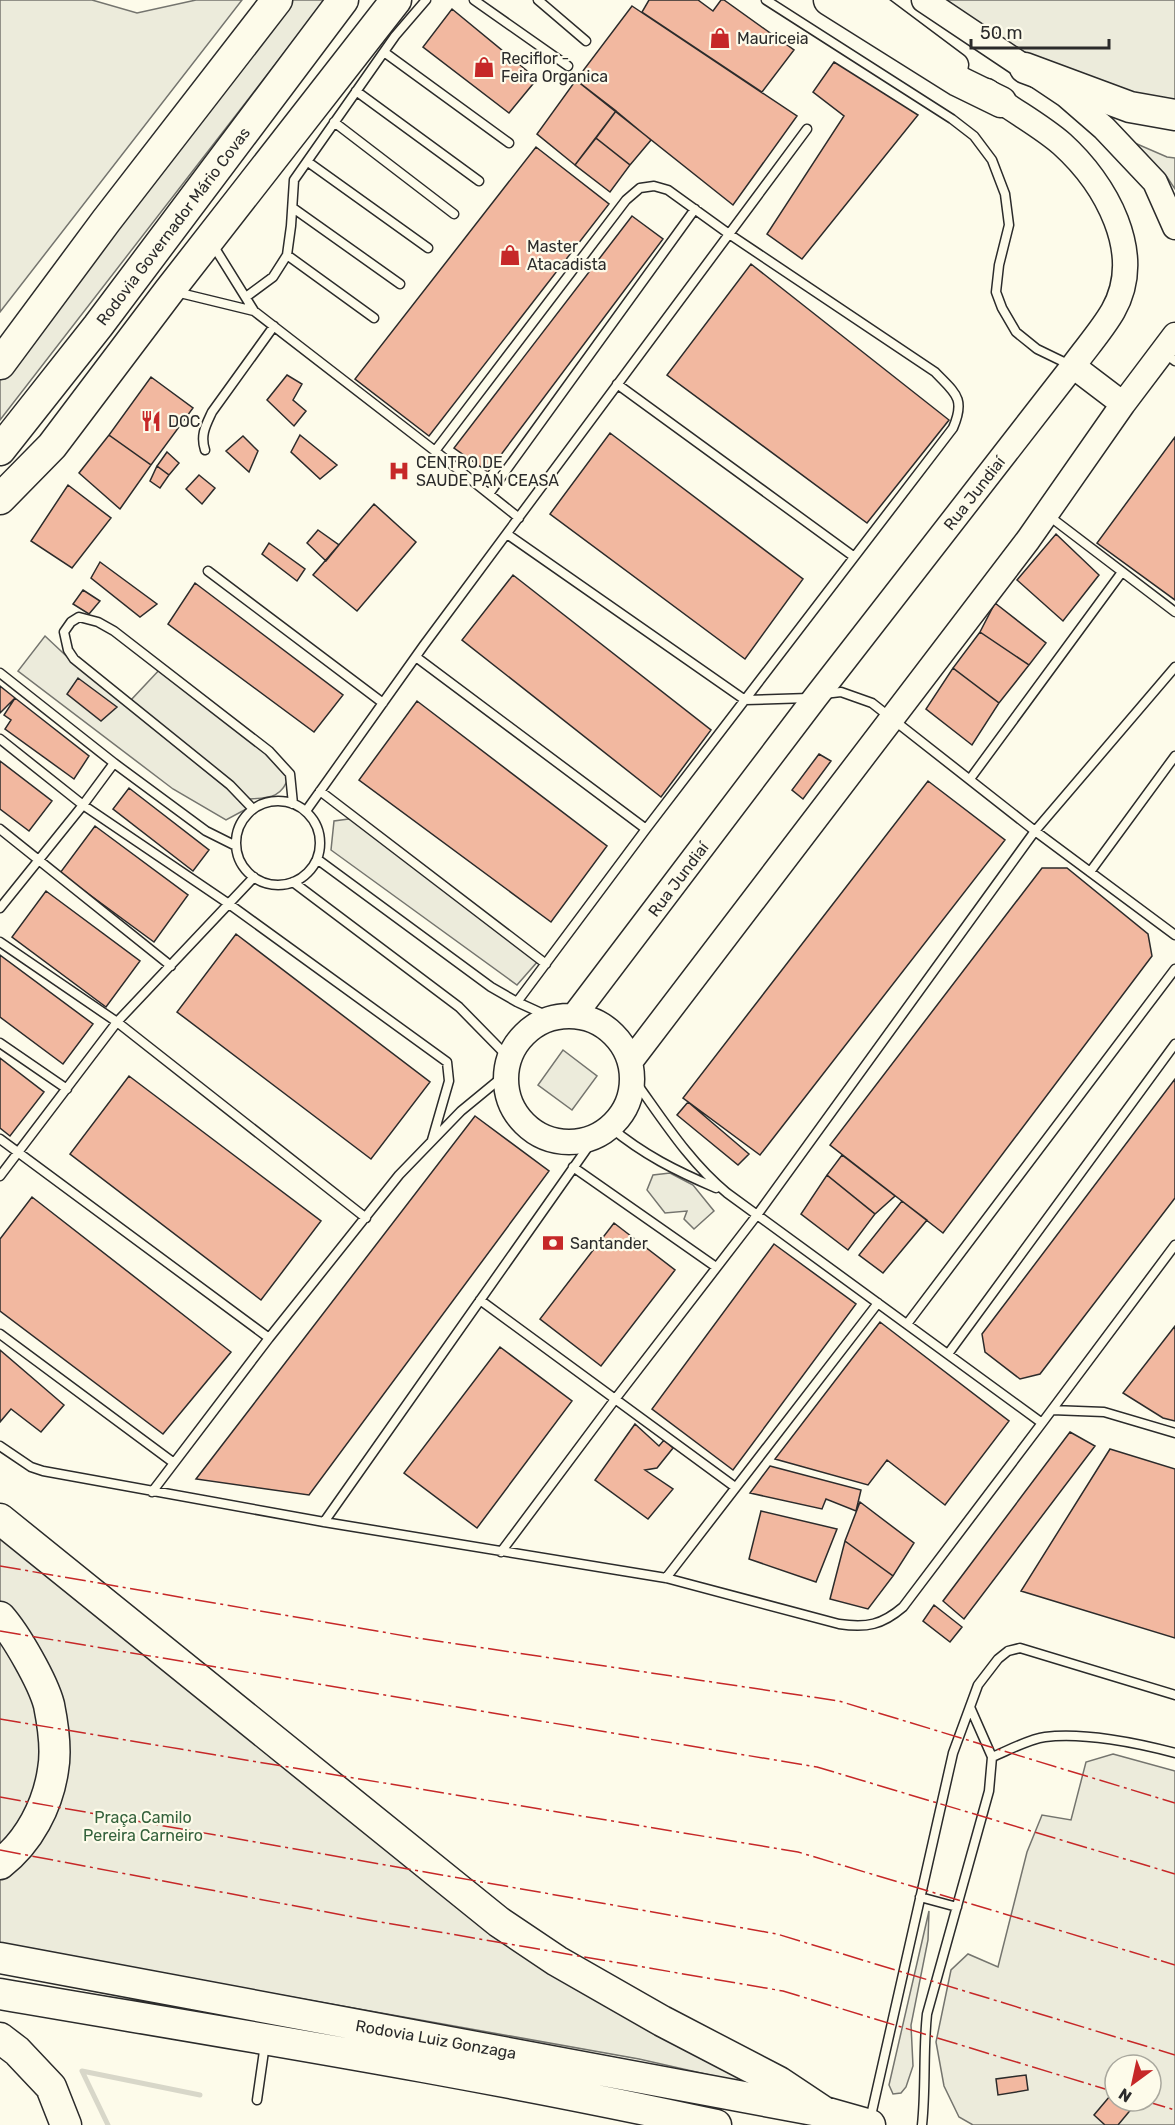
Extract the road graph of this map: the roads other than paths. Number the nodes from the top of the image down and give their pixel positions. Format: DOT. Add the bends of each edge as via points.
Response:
graph roads {
  1 [pos="277,0"];
  2 [pos="343,0"];
  3 [pos="396,0"];
  4 [pos="426,0"];
  5 [pos="474,0"];
  6 [pos="538,0"];
  7 [pos="766,0"];
  8 [pos="829,0"];
  9 [pos="869,0"];
  10 [pos="924,0"];
  11 [pos="586,41"];
  12 [pos="384,52"];
  13 [pos="568,66"];
  14 [pos="1025,68"];
  15 [pos="356,91"];
  16 [pos="1000,102"];
  17 [pos="1175,115"];
  18 [pos="334,122"];
  19 [pos="807,129"];
  20 [pos="509,143"];
  21 [pos="308,162"];
  22 [pos="480,181"];
  23 [pos="293,208"];
  24 [pos="695,209"];
  25 [pos="454,214"];
  26 [pos="1175,227"];
  27 [pos="729,234"];
  28 [pos="210,240"];
  29 [pos="428,248"];
  30 [pos="287,255"];
  31 [pos="400,284"];
  32 [pos="169,291"];
  33 [pos="246,297"];
  34 [pos="254,311"];
  35 [pos="374,318"];
  36 [pos="274,326"];
  37 [pos="10,349"];
  38 [pos="1171,349"];
  39 [pos="0,364"];
  40 [pos="1073,366"];
  41 [pos="617,384"];
  42 [pos="1123,404"];
  43 [pos="0,450"];
  44 [pos="205,450"];
  45 [pos="435,451"];
  46 [pos="489,494"];
  47 [pos="0,499"];
  48 [pos="1047,514"];
  49 [pos="519,518"];
  50 [pos="507,534"];
  51 [pos="854,556"];
  52 [pos="208,571"];
  53 [pos="1122,572"];
  54 [pos="1175,612"];
  55 [pos="416,657"];
  56 [pos="1175,667"];
  57 [pos="0,673"];
  58 [pos="815,698"];
  59 [pos="745,700"];
  60 [pos="383,703"];
  61 [pos="891,719"];
  62 [pos="0,739"];
  63 [pos="1175,756"];
  64 [pos="114,763"];
  65 [pos="970,779"];
  66 [pos="320,791"];
  67 [pos="293,804"];
  68 [pos="82,805"];
  69 [pos="253,809"];
  70 [pos="306,811"];
  71 [pos="0,829"];
  72 [pos="646,829"];
  73 [pos="1035,831"];
  74 [pos="236,846"];
  75 [pos="39,860"];
  76 [pos="317,860"];
  77 [pos="1090,872"];
  78 [pos="254,878"];
  79 [pos="292,882"];
  80 [pos="2,902"];
  81 [pos="229,904"];
  82 [pos="1175,935"];
  83 [pos="0,942"];
  84 [pos="546,964"];
  85 [pos="171,966"];
  86 [pos="1175,969"];
  87 [pos="517,1002"];
  88 [pos="563,1017"];
  89 [pos="117,1022"];
  90 [pos="0,1043"];
  91 [pos="1175,1044"];
  92 [pos="507,1066"];
  93 [pos="631,1070"];
  94 [pos="67,1089"];
  95 [pos="602,1132"];
  96 [pos="0,1139"];
  97 [pos="432,1140"];
  98 [pos="18,1152"];
  99 [pos="573,1167"];
  100 [pos="0,1176"];
  101 [pos="727,1193"];
  102 [pos="757,1215"];
  103 [pos="366,1218"];
  104 [pos="1175,1245"];
  105 [pos="716,1267"];
  106 [pos="480,1300"];
  107 [pos="878,1303"];
  108 [pos="907,1324"];
  109 [pos="0,1334"];
  110 [pos="268,1338"];
  111 [pos="948,1354"];
  112 [pos="616,1398"];
  113 [pos="1052,1410"];
  114 [pos="1042,1423"];
  115 [pos="1175,1433"];
  116 [pos="0,1446"];
  117 [pos="174,1463"];
  118 [pos="735,1487"];
  119 [pos="152,1492"];
  120 [pos="0,1519"];
  121 [pos="324,1522"];
  122 [pos="501,1552"];
  123 [pos="666,1578"];
  124 [pos="0,1617"];
  125 [pos="1175,1695"];
  126 [pos="970,1707"];
  127 [pos="1175,1753"];
  128 [pos="992,1757"];
  129 [pos="0,1864"];
  130 [pos="920,1897"];
  131 [pos="957,1907"];
  132 [pos="0,1958"];
  133 [pos="0,1994"];
  134 [pos="0,2038"];
  135 [pos="266,2039"];
  136 [pos="257,2100"];
  137 [pos="824,2112"];
  138 [pos="66,2125"];
  139 [pos="716,2125"];
  140 [pos="870,2125"];
  141 [pos="922,2125"];
  1 -- 37 [label="highway"];
  2 -- 43 [label="highway, Rodovia Governador Mário Covas"];
  3 -- 28 [label="highway"];
  4 -- 12 [label="lane"];
  5 -- 13 [label="lane"];
  6 -- 11 [label="lane"];
  7 -- 40 [label="lane" via="974,136 992,160 1005,194 1008,225 996,292 1002,308 1016,332 1038,350"];
  8 -- 16 [label="highway" via="958,81"];
  9 -- 16 [label="street, Rua Jundiaí"];
  10 -- 14 [label="street"];
  12 -- 15 [label="lane"];
  12 -- 20 [label="lane"];
  14 -- 17 [label="highway" via="1130,106"];
  14 -- 26 [label="street" via="1066,95 1104,128 1155,182"];
  15 -- 18 [label="lane"];
  15 -- 22 [label="lane"];
  16 -- 40 [label="street, Rua Jundiaí" via="1049,134 1088,171 1112,210 1124,244 1122,286 1114,310"];
  18 -- 21 [label="lane"];
  18 -- 25 [label="lane"];
  19 -- 27 [label="lane"];
  21 -- 23 [label="lane" via="294,180"];
  21 -- 29 [label="lane"];
  23 -- 30 [label="lane"];
  23 -- 31 [label="lane"];
  24 -- 27 [label="lane"];
  24 -- 45 [label="lane" via="668,190 654,186 640,188 626,200"];
  24 -- 46 [label="lane"];
  27 -- 41 [label="lane"];
  27 -- 51 [label="lane" via="935,372 956,395 960,412 952,428"];
  28 -- 32 [label="highway"];
  28 -- 33 [label="lane"];
  30 -- 33 [label="lane" via="273,277"];
  30 -- 35 [label="lane"];
  32 -- 34 [label="lane"];
  32 -- 47 [label="highway" via="52,446"];
  33 -- 34 [label="lane"];
  34 -- 36 [label="lane"];
  36 -- 44 [label="lane" via="212,412 204,427"];
  36 -- 45 [label="lane"];
  37 -- 39 [label="highway"];
  38 -- 42 [label="street"];
  40 -- 42 [label="street"];
  40 -- 58 [label="street, Rua Jundiaí"];
  41 -- 49 [label="lane"];
  41 -- 51 [label="lane"];
  42 -- 48 [label="street"];
  45 -- 46 [label="lane"];
  46 -- 49 [label="lane"];
  48 -- 53 [label="lane"];
  48 -- 61 [label="street"];
  49 -- 50 [label="lane"];
  50 -- 55 [label="lane"];
  50 -- 59 [label="lane"];
  51 -- 59 [label="lane"];
  52 -- 60 [label="lane"];
  53 -- 54 [label="lane"];
  53 -- 65 [label="lane"];
  55 -- 60 [label="lane"];
  55 -- 72 [label="lane"];
  56 -- 73 [label="lane"];
  57 -- 64 [label="lane"];
  58 -- 59 [label="lane"];
  58 -- 61 [label="lane" via="841,692 872,703"];
  58 -- 88 [label="street, Rua Jundiaí"];
  59 -- 72 [label="lane"];
  60 -- 66 [label="lane"];
  61 -- 65 [label="lane"];
  61 -- 93 [label="street"];
  62 -- 68 [label="lane"];
  63 -- 77 [label="lane"];
  64 -- 68 [label="lane"];
  64 -- 74 [label="lane" via="206,831"];
  65 -- 73 [label="lane"];
  66 -- 70 [label="lane"];
  66 -- 84 [label="lane"];
  67 -- 69 [label="lane" via="265,802"];
  67 -- 69 [label="lane" via="290,774 269,750 114,631 89,619 79,617 71,622 64,632 74,659 230,785"];
  67 -- 70 [label="lane"];
  68 -- 75 [label="lane"];
  68 -- 81 [label="lane"];
  69 -- 74 [label="lane" via="237,832"];
  70 -- 76 [label="lane" via="320,836"];
  71 -- 75 [label="lane"];
  72 -- 84 [label="lane"];
  73 -- 77 [label="lane"];
  73 -- 102 [label="lane"];
  74 -- 78 [label="lane" via="239,860"];
  75 -- 80 [label="lane"];
  75 -- 85 [label="lane"];
  76 -- 79 [label="lane" via="309,872"];
  76 -- 87 [label="lane"];
  77 -- 82 [label="lane"];
  78 -- 79 [label="lane" via="273,885"];
  78 -- 81 [label="lane"];
  79 -- 92 [label="lane" via="459,1007"];
  81 -- 85 [label="lane"];
  81 -- 97 [label="lane" via="447,1062 449,1082"];
  83 -- 89 [label="lane"];
  84 -- 87 [label="lane"];
  85 -- 89 [label="lane"];
  86 -- 108 [label="lane"];
  87 -- 88 [label="lane"];
  88 -- 92 [label="street" via="538,1024 526,1033"];
  88 -- 93 [label="street" via="593,1021 609,1030 622,1044"];
  89 -- 94 [label="lane"];
  89 -- 103 [label="lane"];
  90 -- 94 [label="lane"];
  91 -- 111 [label="lane"];
  92 -- 95 [label="street" via="508,1095 517,1115 532,1130 552,1140 574,1142"];
  92 -- 97 [label="lane"];
  93 -- 95 [label="street" via="630,1096 623,1113"];
  93 -- 101 [label="lane" via="685,1151"];
  94 -- 98 [label="lane"];
  95 -- 99 [label="lane"];
  95 -- 101 [label="lane"];
  96 -- 98 [label="lane"];
  97 -- 103 [label="lane"];
  98 -- 100 [label="lane"];
  98 -- 110 [label="lane"];
  99 -- 105 [label="lane"];
  99 -- 106 [label="lane"];
  101 -- 102 [label="lane"];
  102 -- 105 [label="lane"];
  102 -- 107 [label="lane"];
  103 -- 110 [label="lane"];
  104 -- 113 [label="lane"];
  105 -- 112 [label="lane"];
  106 -- 112 [label="lane"];
  106 -- 121 [label="lane"];
  107 -- 108 [label="lane"];
  107 -- 118 [label="lane"];
  108 -- 111 [label="lane"];
  109 -- 117 [label="lane"];
  110 -- 117 [label="lane"];
  111 -- 114 [label="lane"];
  112 -- 118 [label="lane"];
  112 -- 122 [label="lane"];
  113 -- 114 [label="lane"];
  113 -- 115 [label="lane" via="1104,1412"];
  114 -- 123 [label="lane" via="903,1607 878,1623 859,1627 839,1624"];
  116 -- 119 [label="lane" via="43,1471"];
  117 -- 119 [label="lane"];
  118 -- 123 [label="lane"];
  119 -- 121 [label="lane"];
  120 -- 137 [label="highway" via="499,1922 557,1961 779,2082"];
  121 -- 122 [label="lane"];
  122 -- 123 [label="lane"];
  124 -- 129 [label="highway" via="11,1629 48,1703 54,1735 54,1769 42,1810 29,1832"];
  125 -- 126 [label="lane" via="1020,1648 998,1659 978,1685"];
  126 -- 128 [label="lane"];
  126 -- 130 [label="lane" via="953,1753"];
  127 -- 128 [label="lane" via="1074,1736 1042,1737"];
  128 -- 131 [label="lane" via="989,1791"];
  130 -- 131 [label="lane"];
  130 -- 140 [label="lane"];
  131 -- 141 [label="lane" via="927,2014"];
  132 -- 137 [label="highway, Rodovia Luiz Gonzaga"];
  133 -- 135 [label="highway, Rodovia Luiz Gonzaga"];
  134 -- 138 [label="highway" via="51,2087"];
  135 -- 136 [label="lane"];
  135 -- 139 [label="highway, Rodovia Luiz Gonzaga" via="592,2098"];
  137 -- 140 [label="highway, Rodovia Luiz Gonzaga"];
}
